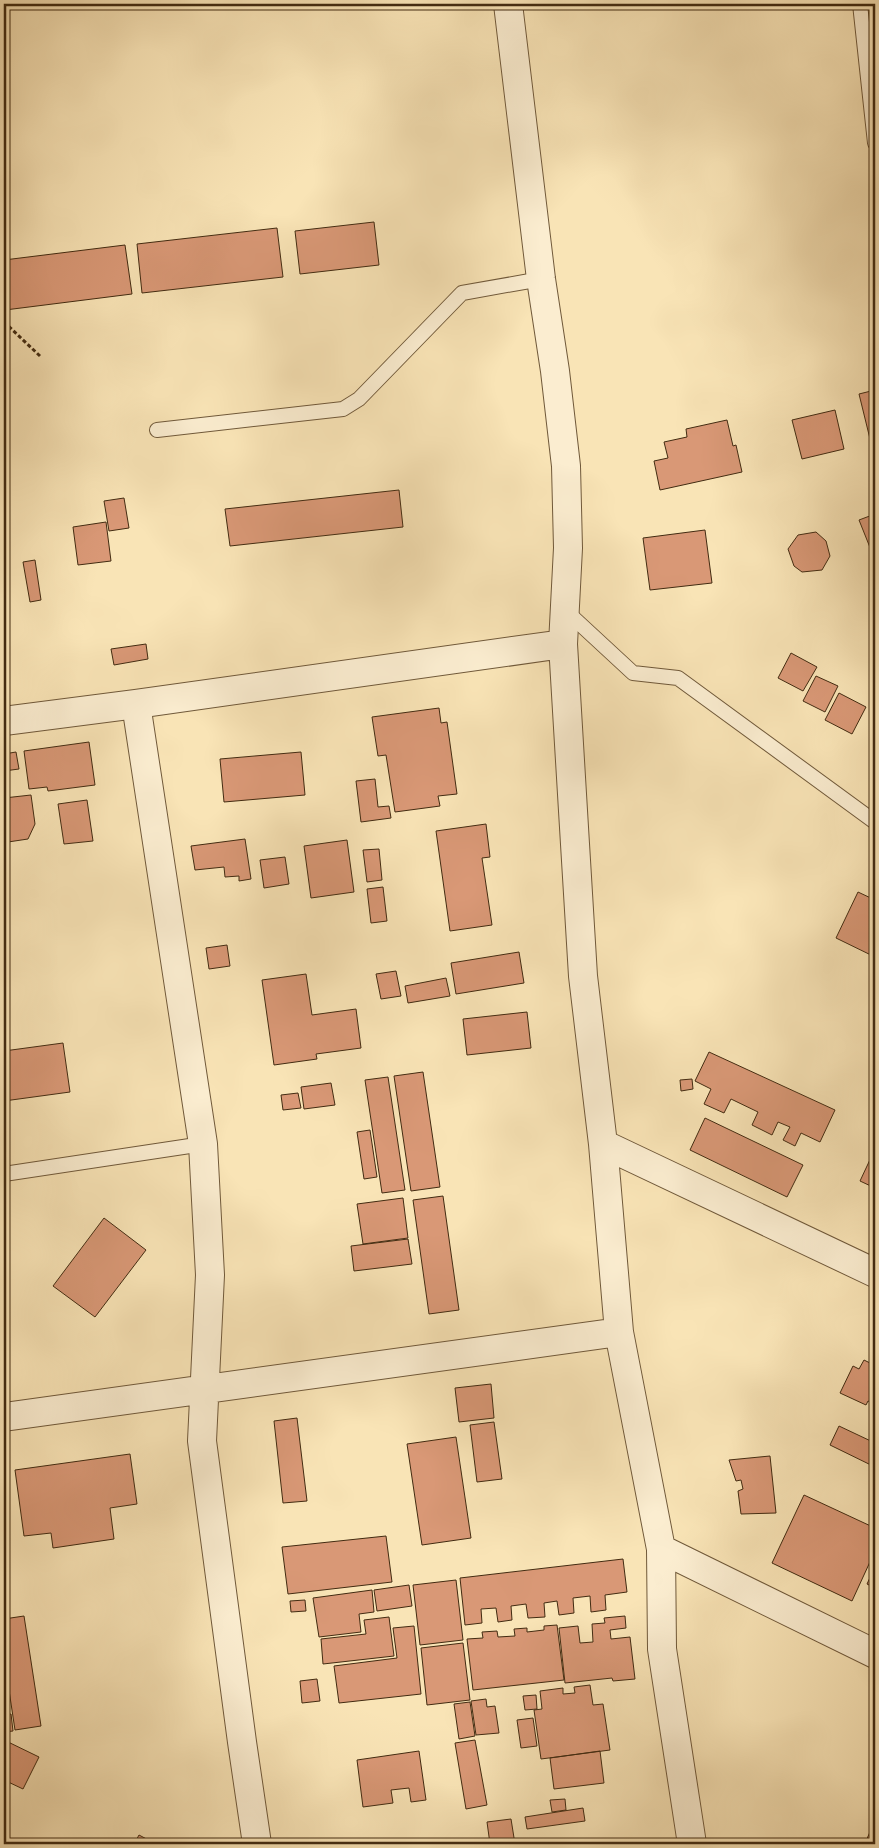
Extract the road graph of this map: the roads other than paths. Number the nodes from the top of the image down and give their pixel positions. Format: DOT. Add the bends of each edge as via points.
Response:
graph roads {
  1 [pos="508,4"];
  2 [pos="860,4"];
  3 [pos="875,135"];
  4 [pos="541,279"];
  5 [pos="157,430"];
  6 [pos="566,611"];
  7 [pos="563,644"];
  8 [pos="136,704"];
  9 [pos="4,721"];
  10 [pos="875,822"];
  11 [pos="203,1144"];
  12 [pos="603,1144"];
  13 [pos="4,1174"];
  14 [pos="875,1273"];
  15 [pos="619,1332"];
  16 [pos="205,1390"];
  17 [pos="4,1417"];
  18 [pos="661,1548"];
  19 [pos="875,1654"];
  20 [pos="257,1844"];
  21 [pos="692,1844"];
  1 -- 4 [label="street"];
  2 -- 3 [label="lane"];
  4 -- 5 [label="lane" via="462,293 359,399 343,409"];
  4 -- 6 [label="street" via="556,371 566,466"];
  6 -- 7 [label="street"];
  6 -- 10 [label="lane" via="633,673 678,678"];
  7 -- 8 [label="street"];
  7 -- 12 [label="street" via="583,976"];
  8 -- 9 [label="street"];
  8 -- 11 [label="street"];
  11 -- 13 [label="lane"];
  11 -- 16 [label="street" via="210,1275"];
  12 -- 14 [label="street"];
  12 -- 15 [label="street"];
  15 -- 16 [label="street"];
  15 -- 18 [label="street"];
  16 -- 17 [label="street"];
  16 -- 20 [label="street" via="202,1441"];
  18 -- 19 [label="street"];
  18 -- 21 [label="street" via="662,1649"];
}
